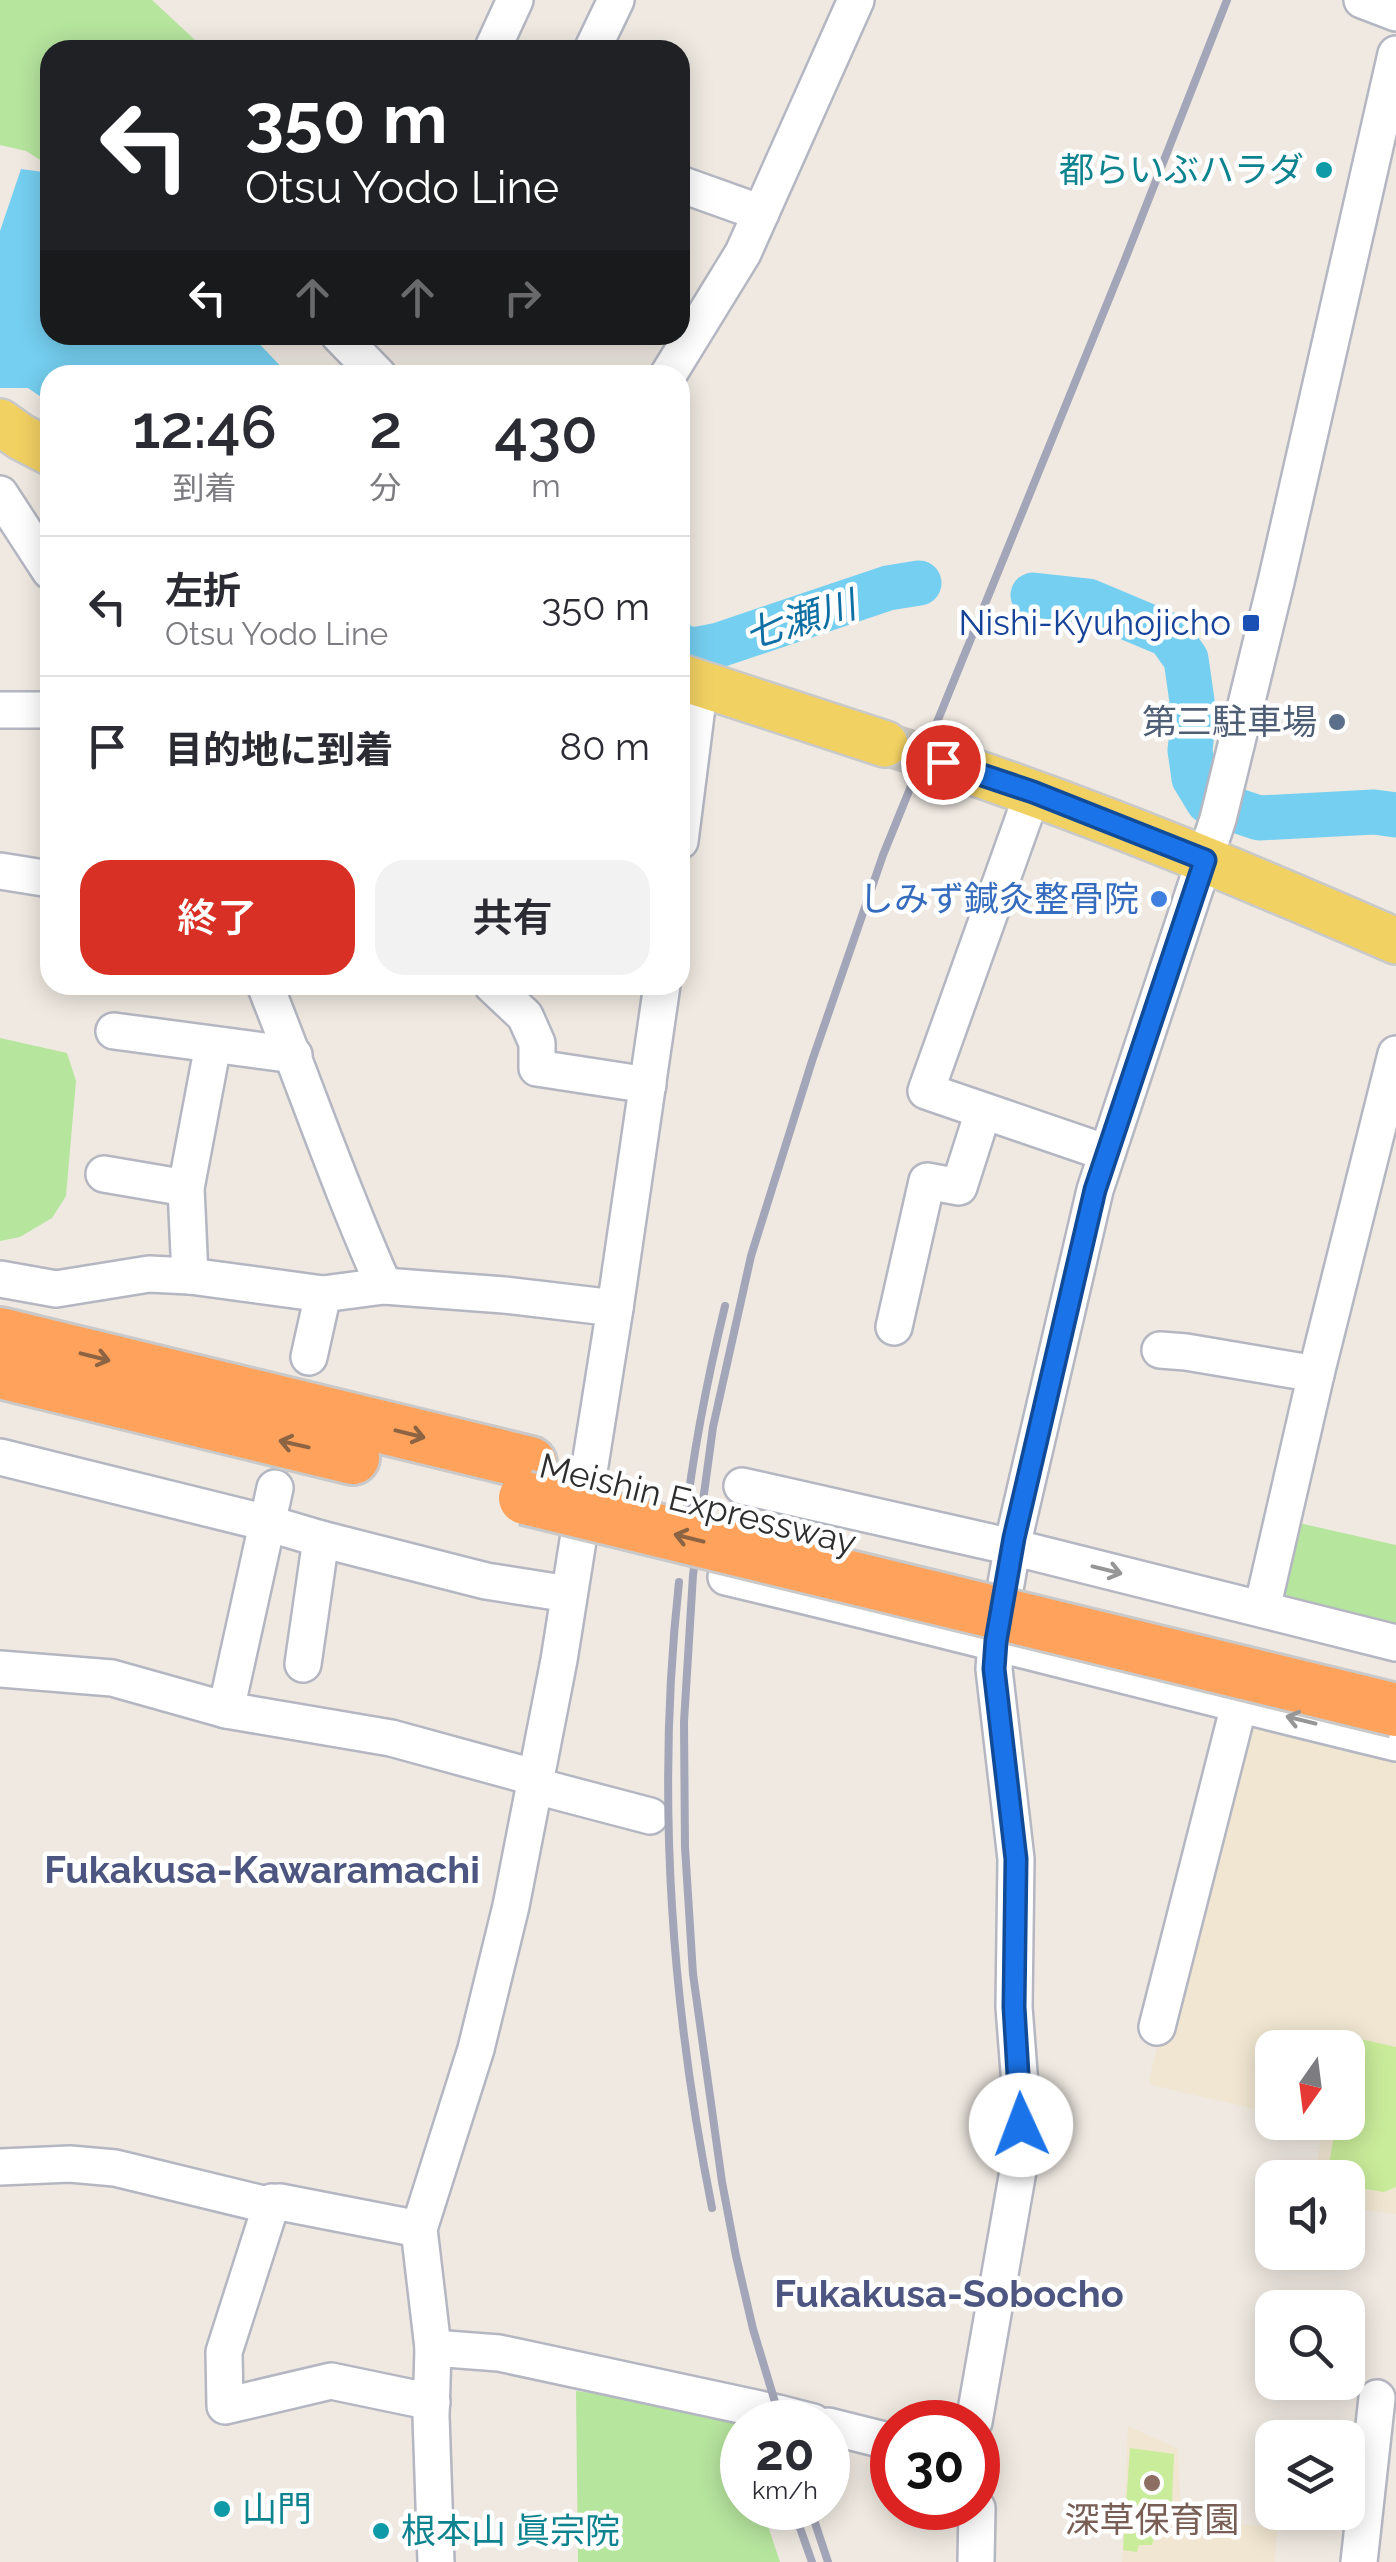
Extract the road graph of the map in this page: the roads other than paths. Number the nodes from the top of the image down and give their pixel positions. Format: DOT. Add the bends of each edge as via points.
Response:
graph roads {
  1 [pos="515,0"];
  2 [pos="616,0"];
  3 [pos="856,0"];
  4 [pos="1362,0"];
  5 [pos="1396,13"];
  6 [pos="497,40"];
  7 [pos="597,40"];
  8 [pos="1396,54"];
  9 [pos="690,188"];
  10 [pos="761,213"];
  11 [pos="690,339"];
  12 [pos="349,345"];
  13 [pos="368,365"];
  14 [pos="0,494"];
  15 [pos="40,556"];
  16 [pos="690,683"];
  17 [pos="0,710"];
  18 [pos="40,710"];
  19 [pos="885,744"];
  20 [pos="943,762"];
  21 [pos="1033,792"];
  22 [pos="1216,826"];
  23 [pos="0,871"];
  24 [pos="40,878"];
  25 [pos="1396,941"];
  26 [pos="270,995"];
  27 [pos="503,995"];
  28 [pos="661,995"];
  29 [pos="114,1032"];
  30 [pos="213,1045"];
  31 [pos="1396,1054"];
  32 [pos="294,1055"];
  33 [pos="648,1085"];
  34 [pos="983,1112"];
  35 [pos="1384,1146"];
  36 [pos="1106,1152"];
  37 [pos="104,1174"];
  38 [pos="186,1188"];
  39 [pos="190,1276"];
  40 [pos="0,1280"];
  41 [pos="384,1286"];
  42 [pos="324,1294"];
  43 [pos="615,1308"];
  44 [pos="894,1327"];
  45 [pos="0,1334"];
  46 [pos="1160,1350"];
  47 [pos="309,1357"];
  48 [pos="0,1372"];
  49 [pos="1316,1374"];
  50 [pos="0,1457"];
  51 [pos="527,1481"];
  52 [pos="742,1486"];
  53 [pos="276,1488"];
  54 [pos="267,1522"];
  55 [pos="321,1539"];
  56 [pos="1012,1546"];
  57 [pos="726,1577"];
  58 [pos="569,1594"];
  59 [pos="1262,1609"];
  60 [pos="996,1641"];
  61 [pos="1396,1643"];
  62 [pos="302,1664"];
  63 [pos="0,1669"];
  64 [pos="1396,1674"];
  65 [pos="1239,1705"];
  66 [pos="226,1710"];
  67 [pos="1396,1710"];
  68 [pos="1396,1743"];
  69 [pos="537,1782"];
  70 [pos="650,1816"];
  71 [pos="1157,2027"];
  72 [pos="0,2168"];
  73 [pos="272,2202"];
  74 [pos="419,2228"];
  75 [pos="432,2348"];
  76 [pos="1377,2398"];
  77 [pos="978,2400"];
  78 [pos="720,2401"];
  79 [pos="432,2402"];
  80 [pos="976,2530"];
  81 [pos="436,2562"];
  82 [pos="976,2562"];
  83 [pos="1359,2562"];
  1 -- 6 [label="street"];
  2 -- 7 [label="street"];
  3 -- 10 [label="street"];
  4 -- 5 [label="street"];
  8 -- 22 [label="street"];
  9 -- 10 [label="street"];
  10 -- 11 [label="street"];
  12 -- 13 [label="street"];
  14 -- 15 [label="street"];
  16 -- 19 [label="main road"];
  17 -- 18 [label="street"];
  20 -- 21 [label="main road"];
  21 -- 22 [label="main road"];
  21 -- 34 [label="street" via="926,1091"];
  22 -- 25 [label="main road"];
  22 -- 36 [label="street"];
  23 -- 24 [label="street"];
  26 -- 32 [label="street"];
  27 -- 33 [label="street" via="525,1016 537,1043 537,1068"];
  28 -- 33 [label="street"];
  29 -- 30 [label="street"];
  30 -- 32 [label="street"];
  30 -- 38 [label="street"];
  31 -- 35 [label="street"];
  32 -- 41 [label="street"];
  33 -- 43 [label="street"];
  34 -- 36 [label="street"];
  34 -- 44 [label="street" via="960,1187 926,1181"];
  35 -- 49 [label="street"];
  36 -- 56 [label="street"];
  37 -- 38 [label="street"];
  38 -- 39 [label="street"];
  39 -- 40 [label="street" via="149,1274 56,1289"];
  39 -- 42 [label="street"];
  41 -- 42 [label="street"];
  41 -- 43 [label="street"];
  42 -- 47 [label="street"];
  43 -- 58 [label="street"];
  45 -- 51 [label="highway, Meishin Expressway, one-way"];
  46 -- 49 [label="street"];
  51 -- 48 [label="highway, Meishin Expressway, one-way"];
  49 -- 59 [label="street"];
  50 -- 54 [label="street"];
  51 -- 64 [label="highway, Meishin Expressway"];
  67 -- 51 [label="highway, Meishin Expressway, one-way, bridge"];
  52 -- 56 [label="street"];
  53 -- 54 [label="street"];
  54 -- 55 [label="street"];
  54 -- 66 [label="street"];
  55 -- 58 [label="street" via="486,1582"];
  55 -- 62 [label="street"];
  56 -- 59 [label="street, one-way"];
  56 -- 60 [label="street"];
  57 -- 60 [label="street"];
  58 -- 69 [label="street"];
  59 -- 61 [label="street"];
  60 -- 65 [label="street"];
  60 -- 77 [label="street" via="1016,1859 1014,2007 1022,2148"];
  63 -- 66 [label="street" via="112,1678"];
  68 -- 65 [label="street, one-way"];
  65 -- 71 [label="street"];
  66 -- 69 [label="street" via="391,1738"];
  69 -- 70 [label="street"];
  69 -- 74 [label="street" via="476,2049"];
  72 -- 73 [label="street" via="115,2168"];
  73 -- 74 [label="street"];
  73 -- 79 [label="street" via="224,2352 225,2406 331,2381"];
  74 -- 75 [label="street"];
  75 -- 78 [label="street" via="499,2353"];
  75 -- 79 [label="street"];
  76 -- 83 [label="street"];
  79 -- 81 [label="street"];
  80 -- 82 [label="street"];
}
